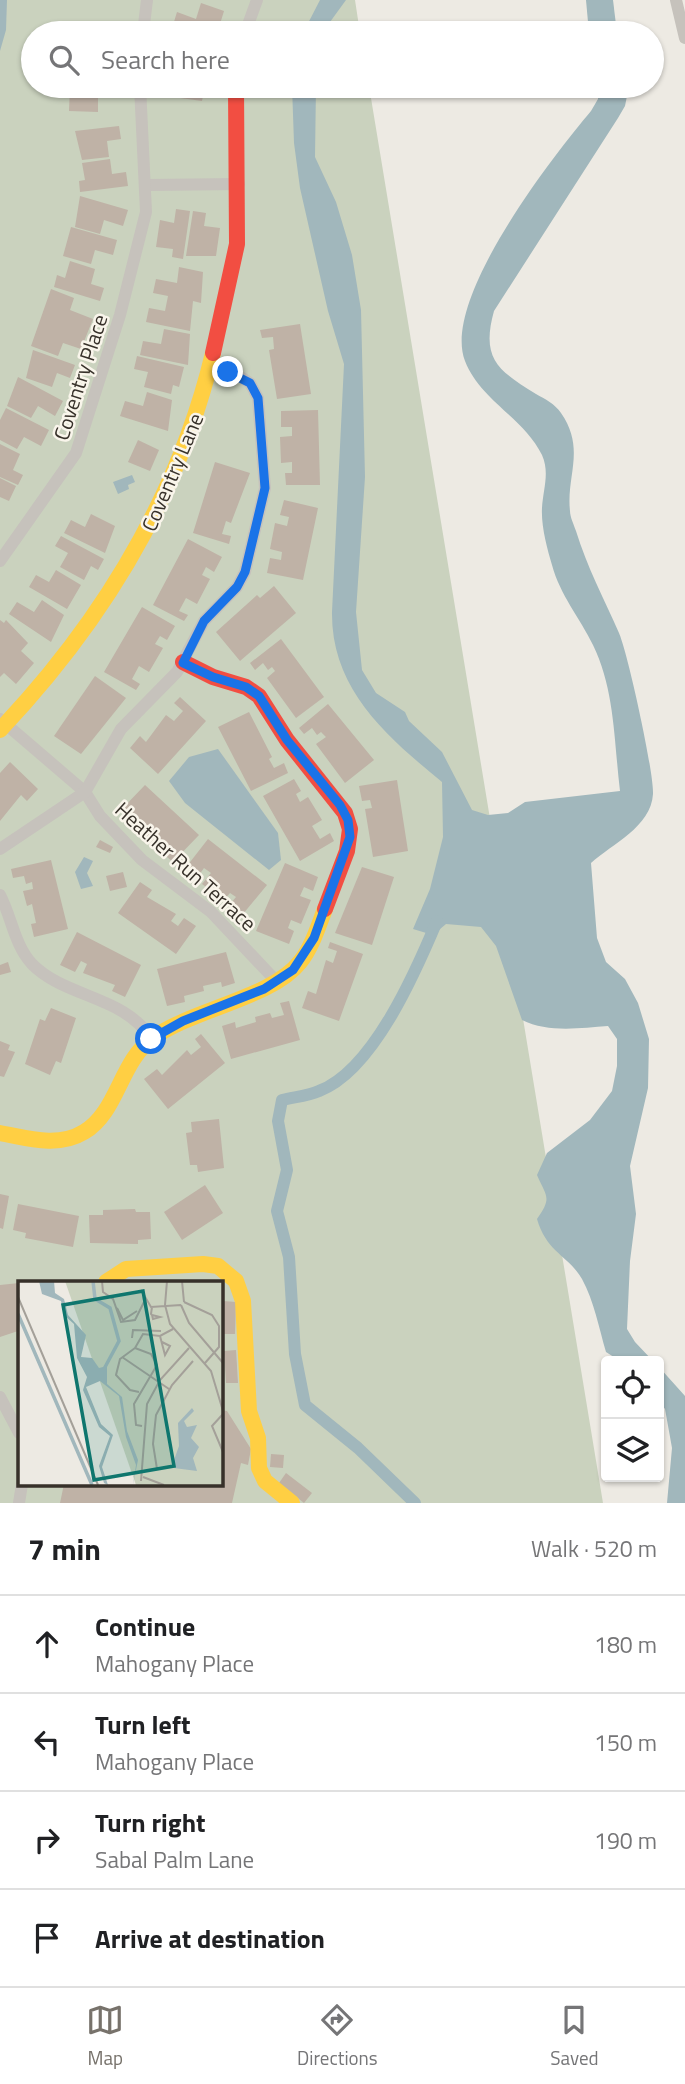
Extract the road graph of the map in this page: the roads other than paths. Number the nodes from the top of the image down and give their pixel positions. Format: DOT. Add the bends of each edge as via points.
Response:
graph roads {
  1 [pos="147,0"];
  2 [pos="257,0"];
  3 [pos="676,0"];
  4 [pos="144,21"];
  5 [pos="249,21"];
  6 [pos="685,38"];
  7 [pos="141,98"];
  8 [pos="236,98"];
  9 [pos="239,184"];
  10 [pos="147,185"];
  11 [pos="209,376"];
  12 [pos="0,561"];
  13 [pos="183,663"];
  14 [pos="2,724"];
  15 [pos="86,792"];
  16 [pos="0,849"];
  17 [pos="0,895"];
  18 [pos="277,982"];
  19 [pos="151,1039"];
  20 [pos="0,1133"];
  21 [pos="108,1281"];
  22 [pos="0,1396"];
  23 [pos="15,1408"];
  24 [pos="18,1427"];
  25 [pos="292,1503"];
  1 -- 4 [label="street"];
  2 -- 5 [label="street"];
  3 -- 6 [label="street"];
  7 -- 10 [label="street, Coventry Place"];
  8 -- 9 [label="street, Coventry Lane"];
  9 -- 10 [label="street"];
  9 -- 11 [label="street, Coventry Lane" via="236,249"];
  10 -- 12 [label="street, Coventry Place" via="146,212 120,315 76,453"];
  11 -- 13 [label="street" via="236,374 255,390 265,488 245,572 204,621"];
  11 -- 14 [label="street, Coventry Lane" via="176,473 136,555 59,667"];
  13 -- 15 [label="street" via="121,729"];
  13 -- 18 [label="street" via="259,696 348,820 347,851 314,938 300,963"];
  14 -- 15 [label="street, Heather Run Terrace"];
  15 -- 16 [label="street"];
  15 -- 18 [label="street, Heather Run Terrace" via="94,810 142,859 211,912"];
  17 -- 19 [label="street" via="17,941 32,964 137,1021"];
  18 -- 19 [label="street"];
  19 -- 20 [label="street" via="126,1070 102,1116 83,1133 50,1142"];
  21 -- 25 [label="street" via="126,1269 202,1264 218,1266 236,1281 243,1301 248,1411 258,1438 259,1468 265,1481"];
  22 -- 23 [label="street"];
  23 -- 24 [label="street"];
}
